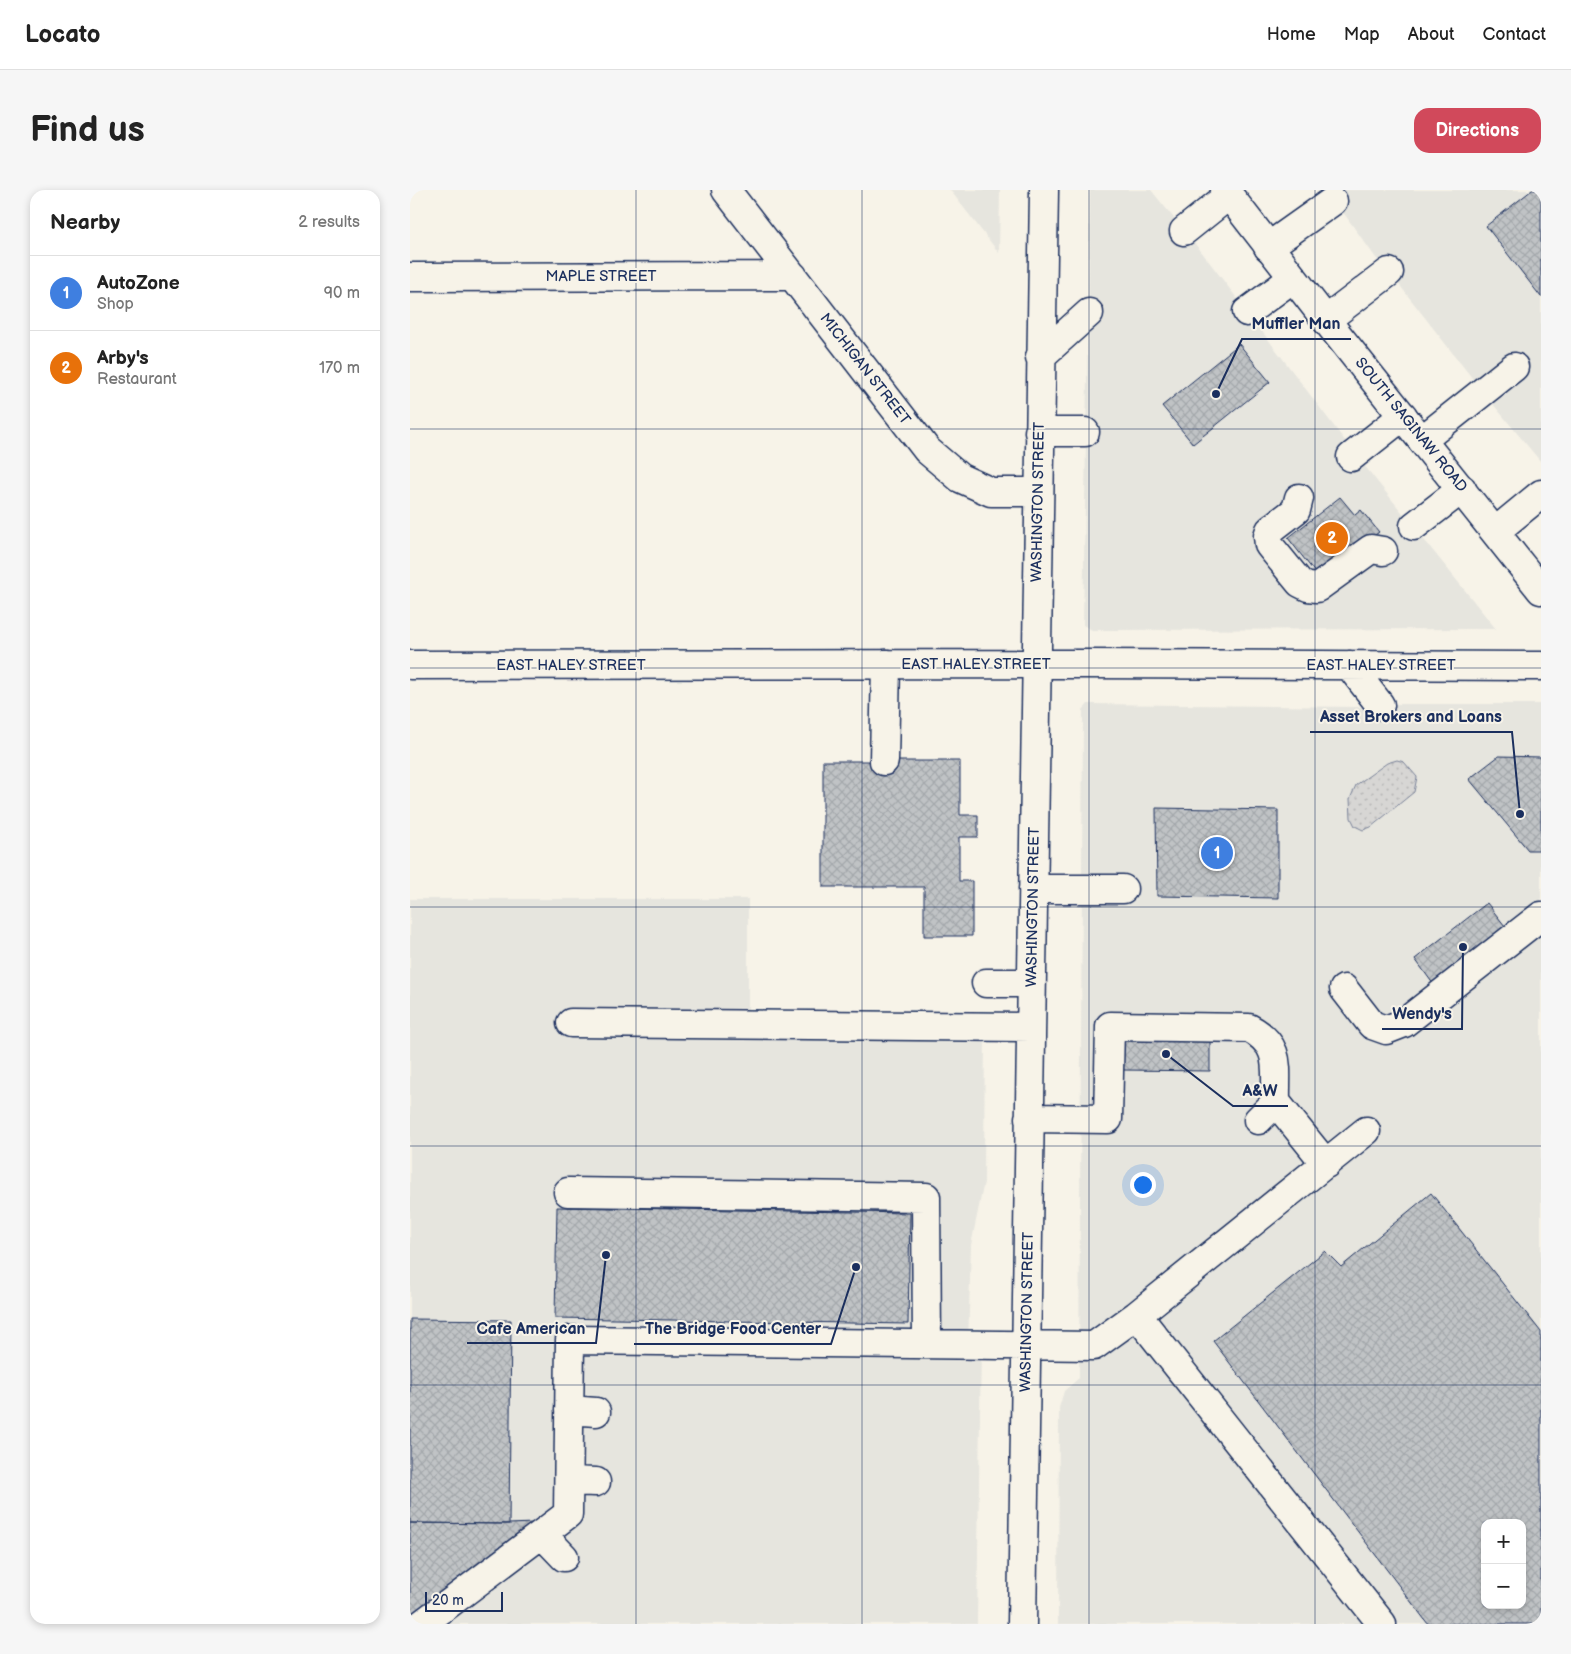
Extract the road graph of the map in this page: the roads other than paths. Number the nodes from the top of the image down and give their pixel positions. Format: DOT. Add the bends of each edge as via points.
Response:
graph roads {
  1 [pos="726,190"];
  2 [pos="1044,190"];
  3 [pos="1227,193"];
  4 [pos="1332,201"];
  5 [pos="1184,231"];
  6 [pos="1268,247"];
  7 [pos="1389,272"];
  8 [pos="410,276"];
  9 [pos="793,276"];
  10 [pos="1293,278"];
  11 [pos="1247,312"];
  12 [pos="1089,313"];
  13 [pos="1326,320"];
  14 [pos="1040,357"];
  15 [pos="1514,367"];
  16 [pos="1403,416"];
  17 [pos="1039,432"];
  18 [pos="1085,432"];
  19 [pos="1422,440"];
  20 [pos="1351,457"];
  21 [pos="1462,489"];
  22 [pos="1038,492"];
  23 [pos="1541,494"];
  24 [pos="1299,498"];
  25 [pos="1414,526"];
  26 [pos="1496,531"];
  27 [pos="1383,551"];
  28 [pos="1541,590"];
  29 [pos="886,664"];
  30 [pos="1037,664"];
  31 [pos="1348,664"];
  32 [pos="410,665"];
  33 [pos="1541,666"];
  34 [pos="1380,705"];
  35 [pos="884,761"];
  36 [pos="1033,889"];
  37 [pos="1123,889"];
  38 [pos="1541,916"];
  39 [pos="986,983"];
  40 [pos="1031,983"];
  41 [pos="1344,989"];
  42 [pos="571,1023"];
  43 [pos="1030,1027"];
  44 [pos="1029,1118"];
  45 [pos="1366,1131"];
  46 [pos="1326,1164"];
  47 [pos="568,1192"];
  48 [pos="1137,1315"];
  49 [pos="927,1344"];
  50 [pos="1026,1346"];
  51 [pos="570,1410"];
  52 [pos="596,1412"];
  53 [pos="568,1481"];
  54 [pos="596,1482"];
  55 [pos="542,1534"];
  56 [pos="564,1557"];
  57 [pos="433,1621"];
  58 [pos="1022,1624"];
  59 [pos="1382,1624"];
  1 -- 9 [label="street, MICHIGAN STREET"];
  2 -- 14 [label="street, WASHINGTON STREET"];
  3 -- 5 [label="street"];
  3 -- 6 [label="street, SOUTH SAGINAW ROAD"];
  4 -- 6 [label="street"];
  6 -- 10 [label="street, SOUTH SAGINAW ROAD"];
  7 -- 13 [label="street"];
  8 -- 9 [label="street, MAPLE STREET"];
  9 -- 22 [label="street, MICHIGAN STREET" via="927,450 960,478 991,492"];
  10 -- 11 [label="street"];
  10 -- 13 [label="street, SOUTH SAGINAW ROAD"];
  12 -- 14 [label="street"];
  13 -- 16 [label="street, SOUTH SAGINAW ROAD"];
  14 -- 17 [label="street, WASHINGTON STREET"];
  15 -- 19 [label="street"];
  16 -- 19 [label="street, SOUTH SAGINAW ROAD"];
  16 -- 20 [label="street"];
  17 -- 18 [label="street"];
  17 -- 22 [label="street, WASHINGTON STREET"];
  19 -- 21 [label="street, SOUTH SAGINAW ROAD"];
  21 -- 25 [label="street"];
  21 -- 26 [label="street, SOUTH SAGINAW ROAD"];
  22 -- 30 [label="street, WASHINGTON STREET"];
  23 -- 26 [label="street"];
  24 -- 27 [label="street" via="1296,510 1270,530 1268,536 1269,545 1300,583 1317,588 1371,549"];
  26 -- 28 [label="street, SOUTH SAGINAW ROAD"];
  29 -- 30 [label="street, EAST HALEY STREET"];
  29 -- 32 [label="street, EAST HALEY STREET"];
  29 -- 35 [label="street"];
  30 -- 31 [label="street, EAST HALEY STREET"];
  30 -- 36 [label="street, WASHINGTON STREET"];
  31 -- 33 [label="street, EAST HALEY STREET"];
  31 -- 34 [label="street"];
  36 -- 37 [label="street"];
  36 -- 40 [label="street, WASHINGTON STREET"];
  38 -- 41 [label="street" via="1404,1023 1386,1030 1372,1025"];
  39 -- 40 [label="street"];
  40 -- 43 [label="street, WASHINGTON STREET"];
  42 -- 43 [label="street"];
  43 -- 44 [label="street, WASHINGTON STREET"];
  44 -- 46 [label="street" via="1108,1119 1110,1026 1249,1028 1268,1041 1275,1054 1267,1111"];
  44 -- 50 [label="street, WASHINGTON STREET"];
  45 -- 46 [label="street"];
  46 -- 48 [label="street"];
  47 -- 49 [label="street" via="926,1197"];
  48 -- 50 [label="street" via="1094,1346"];
  48 -- 59 [label="street"];
  49 -- 50 [label="street"];
  49 -- 51 [label="street" via="570,1340"];
  50 -- 58 [label="street, WASHINGTON STREET"];
  51 -- 52 [label="street"];
  51 -- 53 [label="street"];
  53 -- 54 [label="street"];
  53 -- 55 [label="street" via="568,1514"];
  55 -- 56 [label="street"];
  55 -- 57 [label="street"];
}
